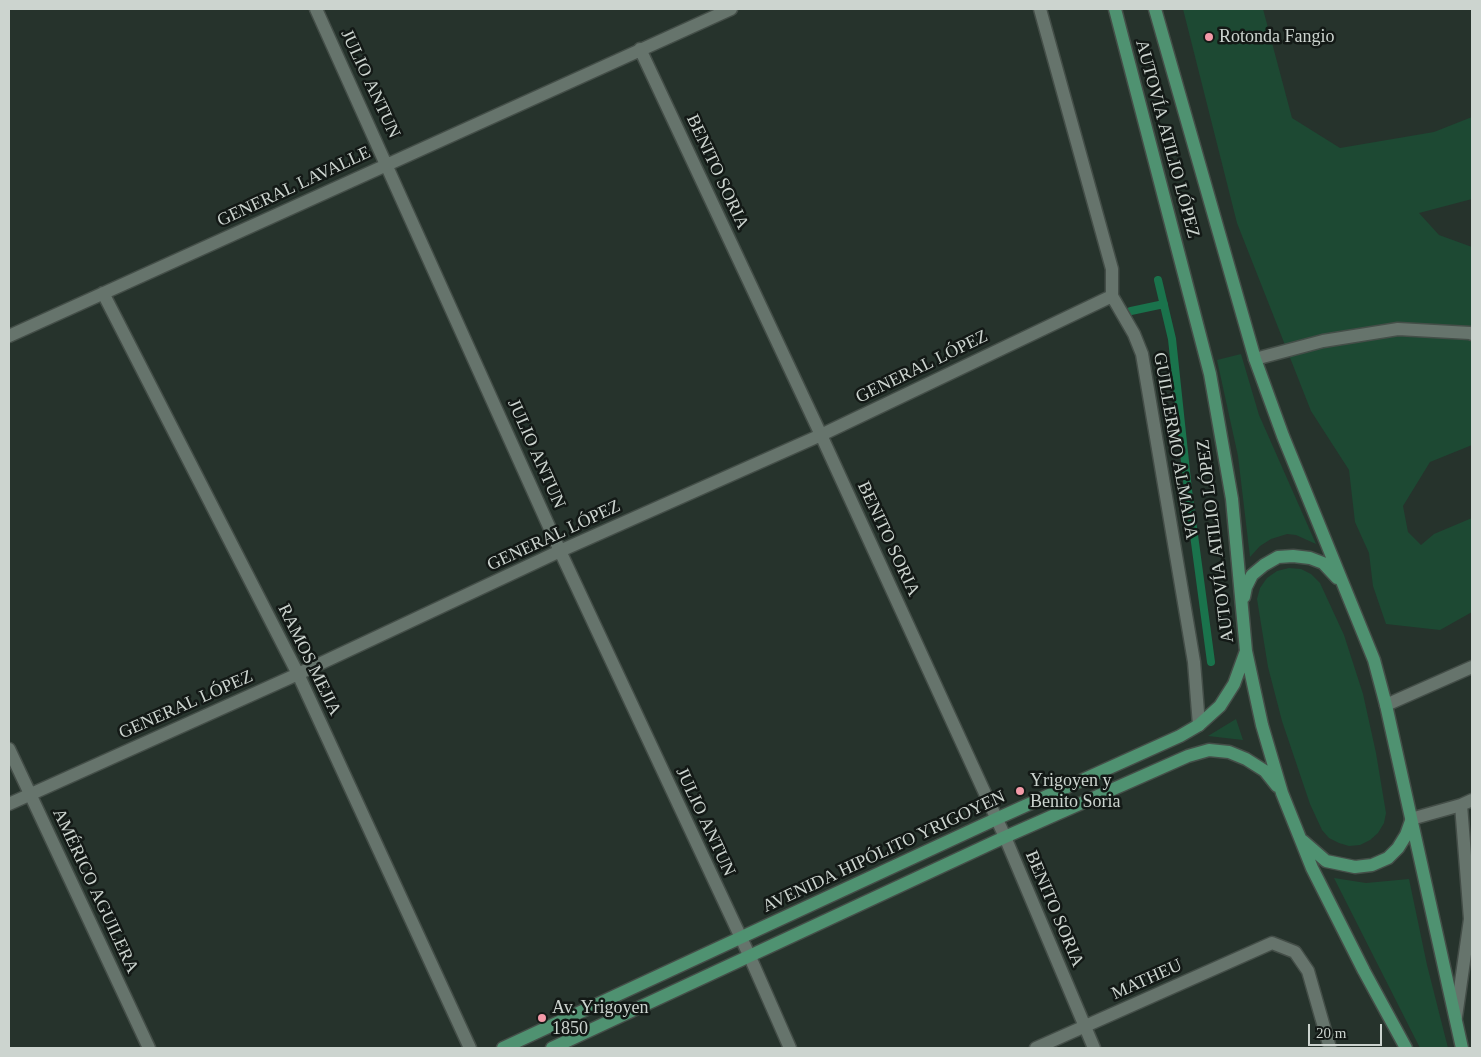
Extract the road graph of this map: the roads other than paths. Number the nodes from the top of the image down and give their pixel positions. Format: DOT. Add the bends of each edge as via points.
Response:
graph roads {
  1 [pos="316,9"];
  2 [pos="731,9"];
  3 [pos="1040,9"];
  4 [pos="1115,9"];
  5 [pos="1155,9"];
  6 [pos="640,49"];
  7 [pos="387,163"];
  8 [pos="103,293"];
  9 [pos="1112,296"];
  10 [pos="1472,334"];
  11 [pos="9,336"];
  12 [pos="1255,359"];
  13 [pos="821,435"];
  14 [pos="560,551"];
  15 [pos="1346,590"];
  16 [pos="1242,605"];
  17 [pos="1246,651"];
  18 [pos="1472,667"];
  19 [pos="298,674"];
  20 [pos="1386,705"];
  21 [pos="1199,725"];
  22 [pos="9,748"];
  23 [pos="1282,793"];
  24 [pos="31,794"];
  25 [pos="1466,803"];
  26 [pos="9,804"];
  27 [pos="996,819"];
  28 [pos="1411,819"];
  29 [pos="1005,837"];
  30 [pos="1299,837"];
  31 [pos="1471,919"];
  32 [pos="740,939"];
  33 [pos="750,957"];
  34 [pos="1455,1022"];
  35 [pos="1084,1027"];
  36 [pos="149,1048"];
  37 [pos="470,1048"];
  38 [pos="503,1048"];
  39 [pos="552,1048"];
  40 [pos="790,1048"];
  41 [pos="1036,1048"];
  42 [pos="1094,1048"];
  43 [pos="1330,1048"];
  44 [pos="1406,1048"];
  45 [pos="1462,1048"];
  1 -- 7 [label="street, JULIO ANTUN"];
  2 -- 6 [label="street, GENERAL LAVALLE"];
  3 -- 9 [label="street" via="1112,269"];
  4 -- 16 [label="main road, AUTOVÍA ATILIO LÓPEZ" via="1210,374 1232,499"];
  5 -- 12 [label="main road, AUTOVÍA ATILIO LÓPEZ"];
  6 -- 7 [label="street, GENERAL LAVALLE"];
  6 -- 13 [label="street, BENITO SORIA"];
  7 -- 8 [label="street, GENERAL LAVALLE"];
  7 -- 14 [label="street, JULIO ANTUN"];
  8 -- 11 [label="street, GENERAL LAVALLE"];
  8 -- 19 [label="street, RAMOS MEJIA"];
  9 -- 13 [label="street, GENERAL LÓPEZ"];
  9 -- 21 [label="street, GUILLERMO ALMADA" via="1142,354 1194,662"];
  10 -- 12 [label="street" via="1398,329 1324,341"];
  12 -- 15 [label="main road, AUTOVÍA ATILIO LÓPEZ"];
  13 -- 14 [label="street, GENERAL LÓPEZ"];
  13 -- 27 [label="street, BENITO SORIA"];
  14 -- 19 [label="street, GENERAL LÓPEZ"];
  14 -- 32 [label="street, JULIO ANTUN"];
  15 -- 16 [label="main road" via="1324,564 1310,558 1278,557 1252,575"];
  15 -- 20 [label="main road, AUTOVÍA ATILIO LÓPEZ" via="1374,660"];
  16 -- 17 [label="main road, AUTOVÍA ATILIO LÓPEZ"];
  17 -- 21 [label="main road, AVENIDA HIPÓLITO YRIGOYEN" via="1234,684 1220,706"];
  17 -- 23 [label="main road, AUTOVÍA ATILIO LÓPEZ" via="1262,725"];
  18 -- 20 [label="street"];
  19 -- 24 [label="street, GENERAL LÓPEZ"];
  19 -- 37 [label="street, RAMOS MEJIA"];
  20 -- 28 [label="main road, AUTOVÍA ATILIO LÓPEZ"];
  21 -- 27 [label="main road, AVENIDA HIPÓLITO YRIGOYEN"];
  22 -- 24 [label="street, AMÉRICO AGUILERA"];
  23 -- 29 [label="main road" via="1265,771 1246,759 1229,752 1209,750 1188,756"];
  23 -- 30 [label="main road, AUTOVÍA ATILIO LÓPEZ"];
  24 -- 26 [label="street, GENERAL LÓPEZ"];
  24 -- 36 [label="street, AMÉRICO AGUILERA"];
  25 -- 28 [label="street"];
  25 -- 31 [label="street"];
  27 -- 29 [label="street, BENITO SORIA"];
  27 -- 32 [label="main road, AVENIDA HIPÓLITO YRIGOYEN"];
  28 -- 30 [label="main road" via="1402,841 1388,858 1372,865 1356,867 1326,861"];
  28 -- 34 [label="main road, AUTOVÍA ATILIO LÓPEZ"];
  29 -- 33 [label="main road"];
  29 -- 35 [label="street, BENITO SORIA"];
  30 -- 44 [label="main road, AUTOVÍA ATILIO LÓPEZ" via="1324,895"];
  31 -- 34 [label="street"];
  32 -- 33 [label="street, JULIO ANTUN"];
  32 -- 38 [label="main road, AVENIDA HIPÓLITO YRIGOYEN"];
  33 -- 39 [label="main road"];
  33 -- 40 [label="street, JULIO ANTUN"];
  34 -- 45 [label="main road, AUTOVÍA ATILIO LÓPEZ"];
  35 -- 41 [label="street, MATHEU"];
  35 -- 42 [label="street, BENITO SORIA"];
  35 -- 43 [label="street, MATHEU" via="1272,943 1295,952 1308,971"];
}
